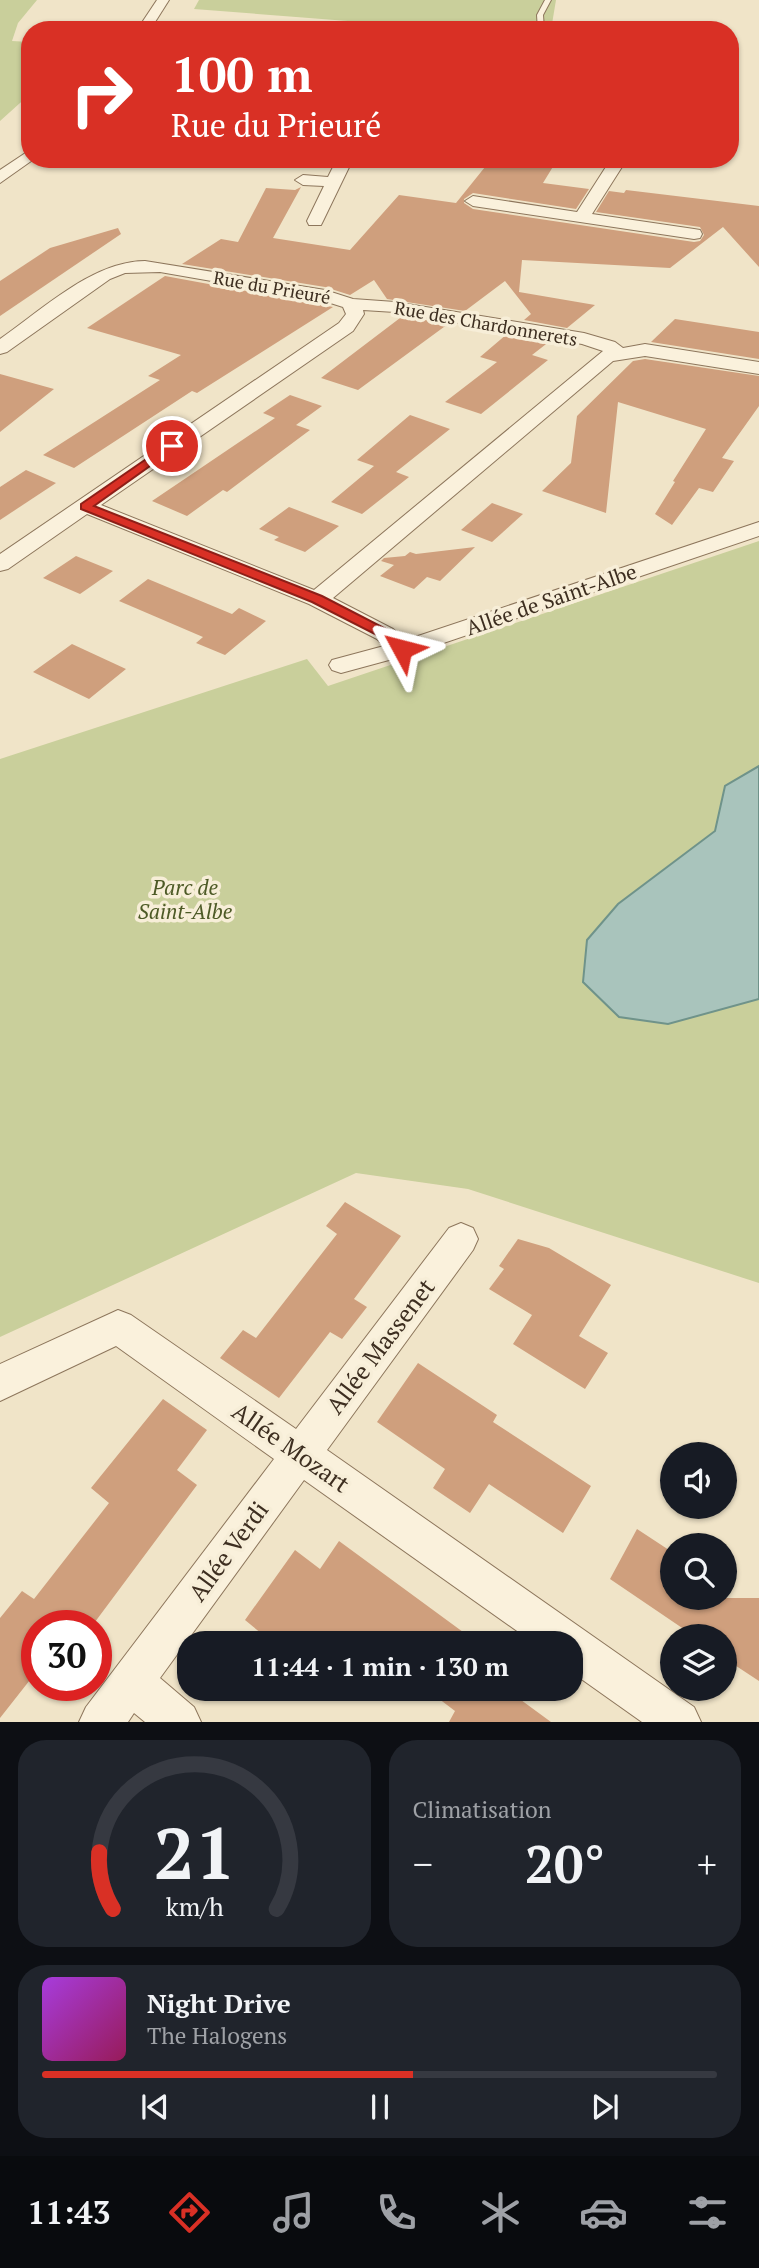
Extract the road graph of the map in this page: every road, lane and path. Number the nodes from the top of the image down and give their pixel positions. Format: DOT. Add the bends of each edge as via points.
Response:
graph roads {
  1 [pos="163,0"];
  2 [pos="548,0"];
  3 [pos="149,21"];
  4 [pos="540,21"];
  5 [pos="21,162"];
  6 [pos="340,168"];
  7 [pos="612,168"];
  8 [pos="0,177"];
  9 [pos="303,180"];
  10 [pos="334,181"];
  11 [pos="473,201"];
  12 [pos="582,217"];
  13 [pos="315,221"];
  14 [pos="685,229"];
  15 [pos="351,304"];
  16 [pos="0,348"];
  17 [pos="618,353"];
  18 [pos="759,368"];
  19 [pos="85,506"];
  20 [pos="759,530"];
  21 [pos="0,564"];
  22 [pos="317,599"];
  23 [pos="402,649"];
  24 [pos="341,665"];
  25 [pos="461,1239"];
  26 [pos="0,1383"];
  27 [pos="300,1453"];
  28 [pos="552,1631"];
  29 [pos="583,1653"];
  30 [pos="131,1682"];
  31 [pos="102,1722"];
  32 [pos="180,1722"];
  33 [pos="680,1722"];
  1 -- 3 [label="street"];
  2 -- 4 [label="lane"];
  5 -- 8 [label="street"];
  6 -- 10 [label="street"];
  7 -- 12 [label="street"];
  9 -- 10 [label="street"];
  10 -- 13 [label="street"];
  11 -- 12 [label="street" via="502,200"];
  12 -- 14 [label="street"];
  15 -- 16 [label="street, Rue du Prieuré" via="314,292 135,266 104,275"];
  15 -- 17 [label="street, Rue des Chardonnerets" via="395,307 583,339"];
  15 -- 19 [label="street, Rue du Prieuré" via="355,314 346,327"];
  17 -- 18 [label="street" via="655,351"];
  17 -- 22 [label="street" via="600,360"];
  19 -- 21 [label="street, Rue du Prieuré"];
  19 -- 22 [label="street"];
  20 -- 23 [label="street, Allée de Saint-Albe"];
  22 -- 23 [label="street" via="385,634"];
  23 -- 24 [label="street, Allée de Saint-Albe"];
  25 -- 27 [label="street, Allée Massenet"];
  26 -- 27 [label="street, Allée Mozart" via="118,1327"];
  27 -- 28 [label="street, Allée Mozart"];
  27 -- 30 [label="street, Allée Verdi"];
  29 -- 33 [label="street, Allée Mozart"];
  30 -- 31 [label="street, Allée Verdi"];
  30 -- 32 [label="street"];
}
